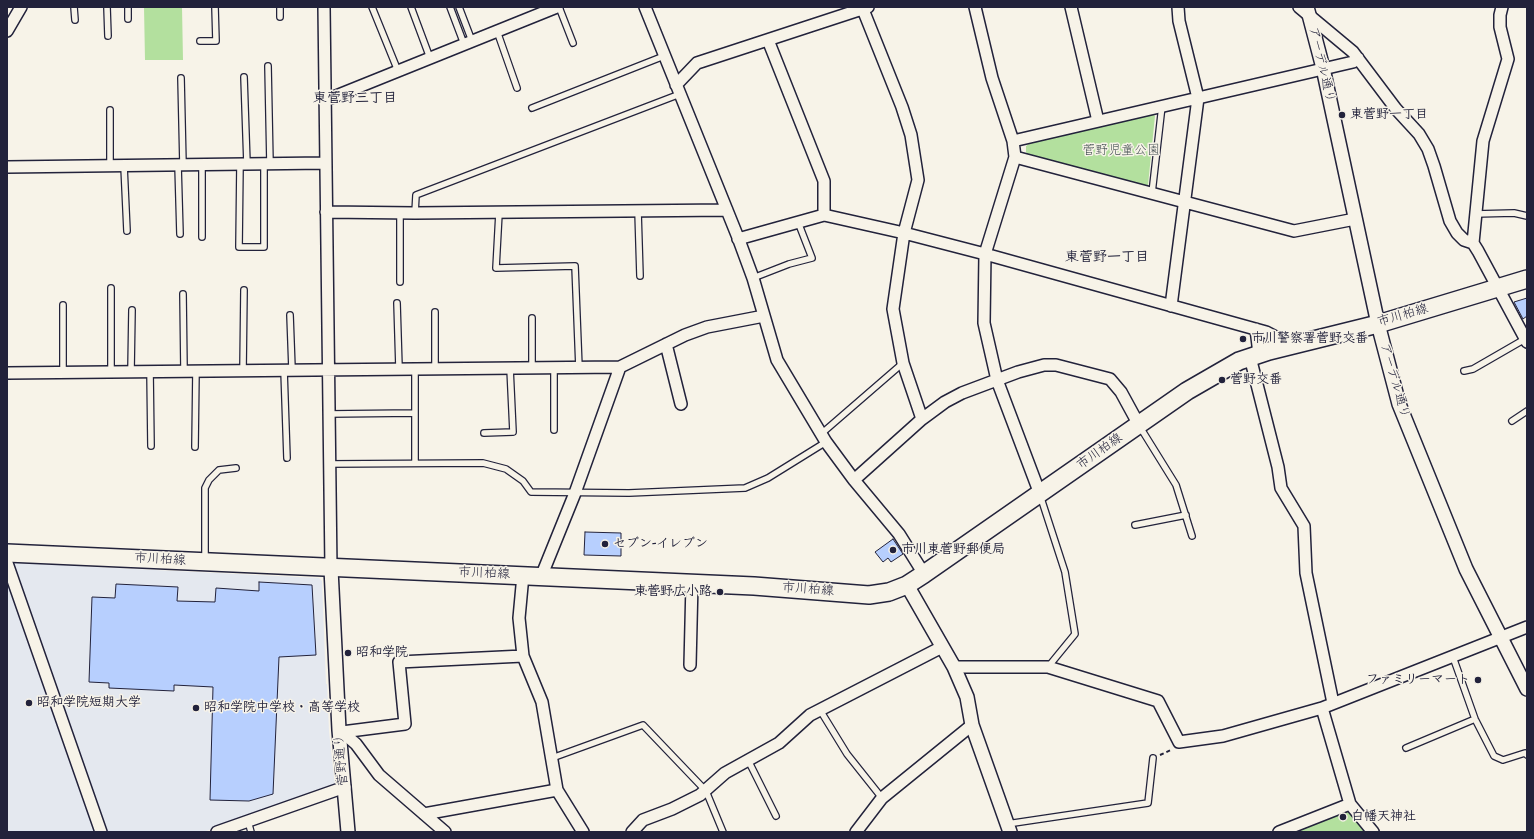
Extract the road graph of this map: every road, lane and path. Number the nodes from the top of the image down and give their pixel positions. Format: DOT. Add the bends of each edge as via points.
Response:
graph roads {
  1 [pos="21,7"];
  2 [pos="74,7"];
  3 [pos="107,7"];
  4 [pos="128,7"];
  5 [pos="215,7"];
  6 [pos="280,7"];
  7 [pos="324,7"];
  8 [pos="372,7"];
  9 [pos="411,7"];
  10 [pos="450,7"];
  11 [pos="458,7"];
  12 [pos="556,7"];
  13 [pos="645,7"];
  14 [pos="976,7"];
  15 [pos="1071,7"];
  16 [pos="1178,7"];
  17 [pos="1300,7"];
  18 [pos="1502,7"];
  19 [pos="864,8"];
  20 [pos="1308,12"];
  21 [pos="280,17"];
  22 [pos="128,19"];
  23 [pos="75,20"];
  24 [pos="7,31"];
  25 [pos="497,31"];
  26 [pos="108,36"];
  27 [pos="768,40"];
  28 [pos="200,41"];
  29 [pos="468,43"];
  30 [pos="573,43"];
  31 [pos="664,56"];
  32 [pos="430,58"];
  33 [pos="1358,58"];
  34 [pos="268,66"];
  35 [pos="1323,68"];
  36 [pos="398,71"];
  37 [pos="244,77"];
  38 [pos="181,78"];
  39 [pos="517,88"];
  40 [pos="678,89"];
  41 [pos="1198,98"];
  42 [pos="326,100"];
  43 [pos="1162,106"];
  44 [pos="532,108"];
  45 [pos="110,110"];
  46 [pos="1098,121"];
  47 [pos="1013,141"];
  48 [pos="1015,157"];
  49 [pos="324,163"];
  50 [pos="244,164"];
  51 [pos="267,164"];
  52 [pos="181,165"];
  53 [pos="202,165"];
  54 [pos="110,166"];
  55 [pos="124,166"];
  56 [pos="7,167"];
  57 [pos="1152,194"];
  58 [pos="1184,203"];
  59 [pos="727,210"];
  60 [pos="638,211"];
  61 [pos="326,212"];
  62 [pos="498,212"];
  63 [pos="400,213"];
  64 [pos="415,213"];
  65 [pos="824,214"];
  66 [pos="1475,214"];
  67 [pos="1527,216"];
  68 [pos="1355,219"];
  69 [pos="798,222"];
  70 [pos="127,231"];
  71 [pos="904,233"];
  72 [pos="180,234"];
  73 [pos="202,237"];
  74 [pos="738,239"];
  75 [pos="1473,243"];
  76 [pos="985,254"];
  77 [pos="640,276"];
  78 [pos="752,278"];
  79 [pos="1527,279"];
  80 [pos="400,282"];
  81 [pos="111,288"];
  82 [pos="1497,288"];
  83 [pos="244,290"];
  84 [pos="183,294"];
  85 [pos="397,303"];
  86 [pos="63,305"];
  87 [pos="1171,306"];
  88 [pos="132,310"];
  89 [pos="435,312"];
  90 [pos="290,316"];
  91 [pos="764,316"];
  92 [pos="532,318"];
  93 [pos="1378,324"];
  94 [pos="1256,329"];
  95 [pos="1526,340"];
  96 [pos="666,344"];
  97 [pos="1290,345"];
  98 [pos="1254,356"];
  99 [pos="903,363"];
  100 [pos="620,367"];
  101 [pos="399,368"];
  102 [pos="415,368"];
  103 [pos="435,368"];
  104 [pos="510,368"];
  105 [pos="532,368"];
  106 [pos="554,368"];
  107 [pos="579,368"];
  108 [pos="288,369"];
  109 [pos="327,369"];
  110 [pos="111,370"];
  111 [pos="131,370"];
  112 [pos="150,370"];
  113 [pos="184,370"];
  114 [pos="196,370"];
  115 [pos="243,370"];
  116 [pos="62,371"];
  117 [pos="1464,371"];
  118 [pos="7,373"];
  119 [pos="997,380"];
  120 [pos="681,404"];
  121 [pos="1527,411"];
  122 [pos="415,413"];
  123 [pos="328,414"];
  124 [pos="922,419"];
  125 [pos="1512,421"];
  126 [pos="1139,425"];
  127 [pos="554,430"];
  128 [pos="484,433"];
  129 [pos="824,438"];
  130 [pos="151,446"];
  131 [pos="196,447"];
  132 [pos="287,458"];
  133 [pos="415,463"];
  134 [pos="328,464"];
  135 [pos="236,468"];
  136 [pos="854,480"];
  137 [pos="575,493"];
  138 [pos="1040,494"];
  139 [pos="1186,515"];
  140 [pos="1135,525"];
  141 [pos="1192,536"];
  142 [pos="7,554"];
  143 [pos="205,562"];
  144 [pos="7,563"];
  145 [pos="331,568"];
  146 [pos="924,574"];
  147 [pos="522,576"];
  148 [pos="541,577"];
  149 [pos="692,583"];
  150 [pos="907,585"];
  151 [pos="1527,627"];
  152 [pos="1500,637"];
  153 [pos="942,646"];
  154 [pos="523,656"];
  155 [pos="1453,657"];
  156 [pos="690,665"];
  157 [pos="954,667"];
  158 [pos="1048,667"];
  159 [pos="1527,689"];
  160 [pos="1333,703"];
  161 [pos="1322,708"];
  162 [pos="820,710"];
  163 [pos="1475,719"];
  164 [pos="972,725"];
  165 [pos="341,731"];
  166 [pos="1179,742"];
  167 [pos="1406,748"];
  168 [pos="1527,754"];
  169 [pos="552,758"];
  170 [pos="1153,758"];
  171 [pos="748,760"];
  172 [pos="345,787"];
  173 [pos="558,790"];
  174 [pos="706,791"];
  175 [pos="882,798"];
  176 [pos="1350,804"];
  177 [pos="424,814"];
  178 [pos="776,816"];
  179 [pos="249,827"];
  180 [pos="1009,828"];
  181 [pos="580,831"];
  182 [pos="101,832"];
  183 [pos="217,832"];
  184 [pos="348,832"];
  185 [pos="445,832"];
  186 [pos="632,832"];
  187 [pos="723,832"];
  188 [pos="856,832"];
  189 [pos="1279,832"];
  190 [pos="1373,832"];
  1 -- 24 [label="street"];
  2 -- 23 [label="lane"];
  3 -- 26 [label="lane"];
  4 -- 22 [label="lane"];
  5 -- 28 [label="lane" via="216,41"];
  6 -- 21 [label="lane"];
  7 -- 42 [label="street"];
  8 -- 36 [label="lane"];
  9 -- 32 [label="lane"];
  10 -- 29 [label="lane"];
  11 -- 29 [label="lane"];
  12 -- 25 [label="street"];
  12 -- 30 [label="lane"];
  13 -- 31 [label="street"];
  14 -- 47 [label="street" via="992,78"];
  15 -- 46 [label="street"];
  16 -- 41 [label="street" via="1179,21"];
  17 -- 20 [label="street"];
  18 -- 66 [label="street" via="1500,27 1508,59 1483,141"];
  19 -- 27 [label="street"];
  19 -- 71 [label="street" via="911,135 918,180"];
  20 -- 33 [label="street"];
  20 -- 35 [label="street, アーデル通り"];
  25 -- 29 [label="street"];
  25 -- 39 [label="lane"];
  27 -- 40 [label="street" via="698,63"];
  27 -- 65 [label="street" via="824,181"];
  29 -- 32 [label="street"];
  31 -- 40 [label="street"];
  31 -- 44 [label="lane"];
  32 -- 36 [label="street"];
  33 -- 35 [label="street" via="1353,62"];
  33 -- 75 [label="street" via="1396,109 1419,134 1432,160 1450,221 1464,240"];
  34 -- 51 [label="lane"];
  35 -- 41 [label="street"];
  35 -- 68 [label="street, アーデル通り"];
  36 -- 42 [label="street"];
  37 -- 50 [label="lane"];
  38 -- 52 [label="lane"];
  40 -- 59 [label="street"];
  40 -- 64 [label="lane" via="416,195"];
  41 -- 43 [label="street"];
  41 -- 58 [label="street"];
  42 -- 49 [label="street"];
  43 -- 46 [label="street"];
  43 -- 57 [label="lane"];
  45 -- 54 [label="lane"];
  46 -- 47 [label="street"];
  47 -- 48 [label="street"];
  48 -- 57 [label="street"];
  48 -- 76 [label="street"];
  49 -- 51 [label="street"];
  49 -- 61 [label="street"];
  50 -- 51 [label="street"];
  50 -- 51 [label="lane" via="239,247 264,247"];
  50 -- 53 [label="street"];
  52 -- 53 [label="street"];
  52 -- 55 [label="street"];
  52 -- 72 [label="lane"];
  53 -- 73 [label="lane"];
  54 -- 55 [label="street"];
  54 -- 56 [label="street"];
  55 -- 70 [label="lane"];
  57 -- 58 [label="street"];
  58 -- 68 [label="street" via="1294,231"];
  58 -- 87 [label="street"];
  59 -- 60 [label="street"];
  59 -- 74 [label="street"];
  60 -- 62 [label="street"];
  60 -- 77 [label="lane"];
  61 -- 63 [label="street"];
  61 -- 109 [label="street"];
  62 -- 64 [label="street"];
  62 -- 107 [label="lane" via="496,268 575,266"];
  63 -- 64 [label="street"];
  63 -- 80 [label="lane"];
  65 -- 69 [label="street"];
  65 -- 71 [label="street"];
  66 -- 67 [label="lane" via="1514,213"];
  66 -- 75 [label="street"];
  68 -- 93 [label="street, アーデル通り"];
  69 -- 74 [label="street"];
  69 -- 78 [label="lane" via="812,258"];
  71 -- 76 [label="street"];
  71 -- 99 [label="street" via="893,309"];
  74 -- 78 [label="street"];
  75 -- 82 [label="street"];
  76 -- 87 [label="street"];
  76 -- 119 [label="street" via="984,323"];
  78 -- 91 [label="street"];
  79 -- 82 [label="main road, 市川柏線"];
  81 -- 110 [label="lane"];
  82 -- 93 [label="main road, 市川柏線"];
  82 -- 95 [label="street"];
  83 -- 115 [label="lane"];
  84 -- 113 [label="lane"];
  85 -- 101 [label="lane"];
  86 -- 116 [label="lane"];
  87 -- 94 [label="street"];
  88 -- 111 [label="lane"];
  89 -- 103 [label="lane"];
  90 -- 108 [label="lane"];
  91 -- 96 [label="street" via="707,327"];
  91 -- 129 [label="street" via="777,360"];
  92 -- 105 [label="lane"];
  93 -- 97 [label="main road, 市川柏線"];
  93 -- 152 [label="street, アーデル通り" via="1392,381 1410,433 1466,569"];
  94 -- 97 [label="street"];
  94 -- 98 [label="street"];
  95 -- 117 [label="lane" via="1473,369"];
  96 -- 100 [label="street"];
  96 -- 120 [label="street"];
  97 -- 98 [label="main road, 市川柏線"];
  98 -- 126 [label="main road, 市川柏線" via="1200,384"];
  98 -- 160 [label="street" via="1281,488 1304,526 1306,573"];
  99 -- 124 [label="street"];
  99 -- 129 [label="lane"];
  100 -- 107 [label="street"];
  100 -- 137 [label="street"];
  101 -- 102 [label="street"];
  101 -- 109 [label="street"];
  102 -- 103 [label="street"];
  102 -- 122 [label="lane"];
  103 -- 104 [label="street"];
  104 -- 105 [label="street"];
  104 -- 128 [label="lane" via="513,432"];
  105 -- 106 [label="street"];
  106 -- 107 [label="street"];
  106 -- 127 [label="lane"];
  108 -- 109 [label="street"];
  108 -- 115 [label="street"];
  108 -- 132 [label="lane"];
  109 -- 123 [label="street"];
  110 -- 111 [label="street"];
  110 -- 116 [label="street"];
  111 -- 112 [label="street"];
  112 -- 113 [label="street"];
  112 -- 130 [label="lane"];
  113 -- 114 [label="street"];
  114 -- 115 [label="street"];
  114 -- 131 [label="lane"];
  116 -- 118 [label="street"];
  119 -- 124 [label="street" via="962,393"];
  119 -- 126 [label="street" via="1050,365 1110,379 1122,392"];
  119 -- 138 [label="street"];
  121 -- 125 [label="lane"];
  122 -- 123 [label="lane"];
  122 -- 133 [label="lane"];
  123 -- 134 [label="street"];
  124 -- 136 [label="street"];
  126 -- 138 [label="main road, 市川柏線"];
  126 -- 139 [label="lane" via="1176,485"];
  129 -- 136 [label="street"];
  129 -- 137 [label="lane" via="768,478 745,488"];
  133 -- 134 [label="lane"];
  133 -- 137 [label="lane" via="483,462 506,469 523,481 531,492"];
  134 -- 145 [label="street"];
  135 -- 143 [label="lane" via="219,470 205,488"];
  136 -- 146 [label="street" via="899,534"];
  137 -- 148 [label="street"];
  138 -- 146 [label="main road, 市川柏線"];
  138 -- 158 [label="lane" via="1065,572 1075,634"];
  139 -- 140 [label="lane"];
  139 -- 141 [label="lane"];
  142 -- 143 [label="main road, 市川柏線"];
  143 -- 145 [label="main road, 市川柏線"];
  144 -- 182 [label="street"];
  145 -- 147 [label="main road, 市川柏線"];
  145 -- 165 [label="street, 菅野通り"];
  146 -- 150 [label="main road, 市川柏線"];
  147 -- 148 [label="main road, 市川柏線"];
  147 -- 154 [label="street" via="519,618"];
  148 -- 149 [label="main road, 市川柏線"];
  149 -- 150 [label="main road, 市川柏線" via="869,595 889,592"];
  149 -- 156 [label="street"];
  150 -- 153 [label="street"];
  151 -- 152 [label="street"];
  152 -- 155 [label="street"];
  152 -- 159 [label="street, アーデル通り"];
  153 -- 157 [label="street"];
  153 -- 162 [label="street"];
  154 -- 165 [label="street" via="399,662 405,724"];
  154 -- 169 [label="street" via="542,702"];
  155 -- 160 [label="street"];
  155 -- 163 [label="lane"];
  157 -- 158 [label="street"];
  157 -- 164 [label="street" via="967,697"];
  158 -- 166 [label="street" via="1158,701"];
  160 -- 161 [label="street"];
  161 -- 166 [label="street" via="1224,736"];
  161 -- 176 [label="street"];
  162 -- 171 [label="street" via="779,743"];
  162 -- 175 [label="lane" via="847,754"];
  163 -- 167 [label="lane"];
  163 -- 168 [label="lane" via="1494,756 1503,760"];
  164 -- 175 [label="street"];
  164 -- 180 [label="street"];
  165 -- 172 [label="street, 菅野通り"];
  165 -- 177 [label="street" via="356,744 379,775"];
  166 -- 170 [label="path" via="1167,752"];
  169 -- 173 [label="street"];
  169 -- 174 [label="lane" via="643,725"];
  170 -- 180 [label="lane" via="1148,803"];
  171 -- 174 [label="street" via="725,773"];
  171 -- 178 [label="lane"];
  172 -- 179 [label="street"];
  172 -- 184 [label="street, 菅野通り"];
  173 -- 177 [label="street"];
  173 -- 181 [label="street"];
  174 -- 186 [label="street" via="672,810 643,820"];
  174 -- 187 [label="lane"];
  175 -- 188 [label="street"];
  176 -- 189 [label="street"];
  176 -- 190 [label="street"];
  177 -- 185 [label="street"];
  179 -- 183 [label="street"];
}
